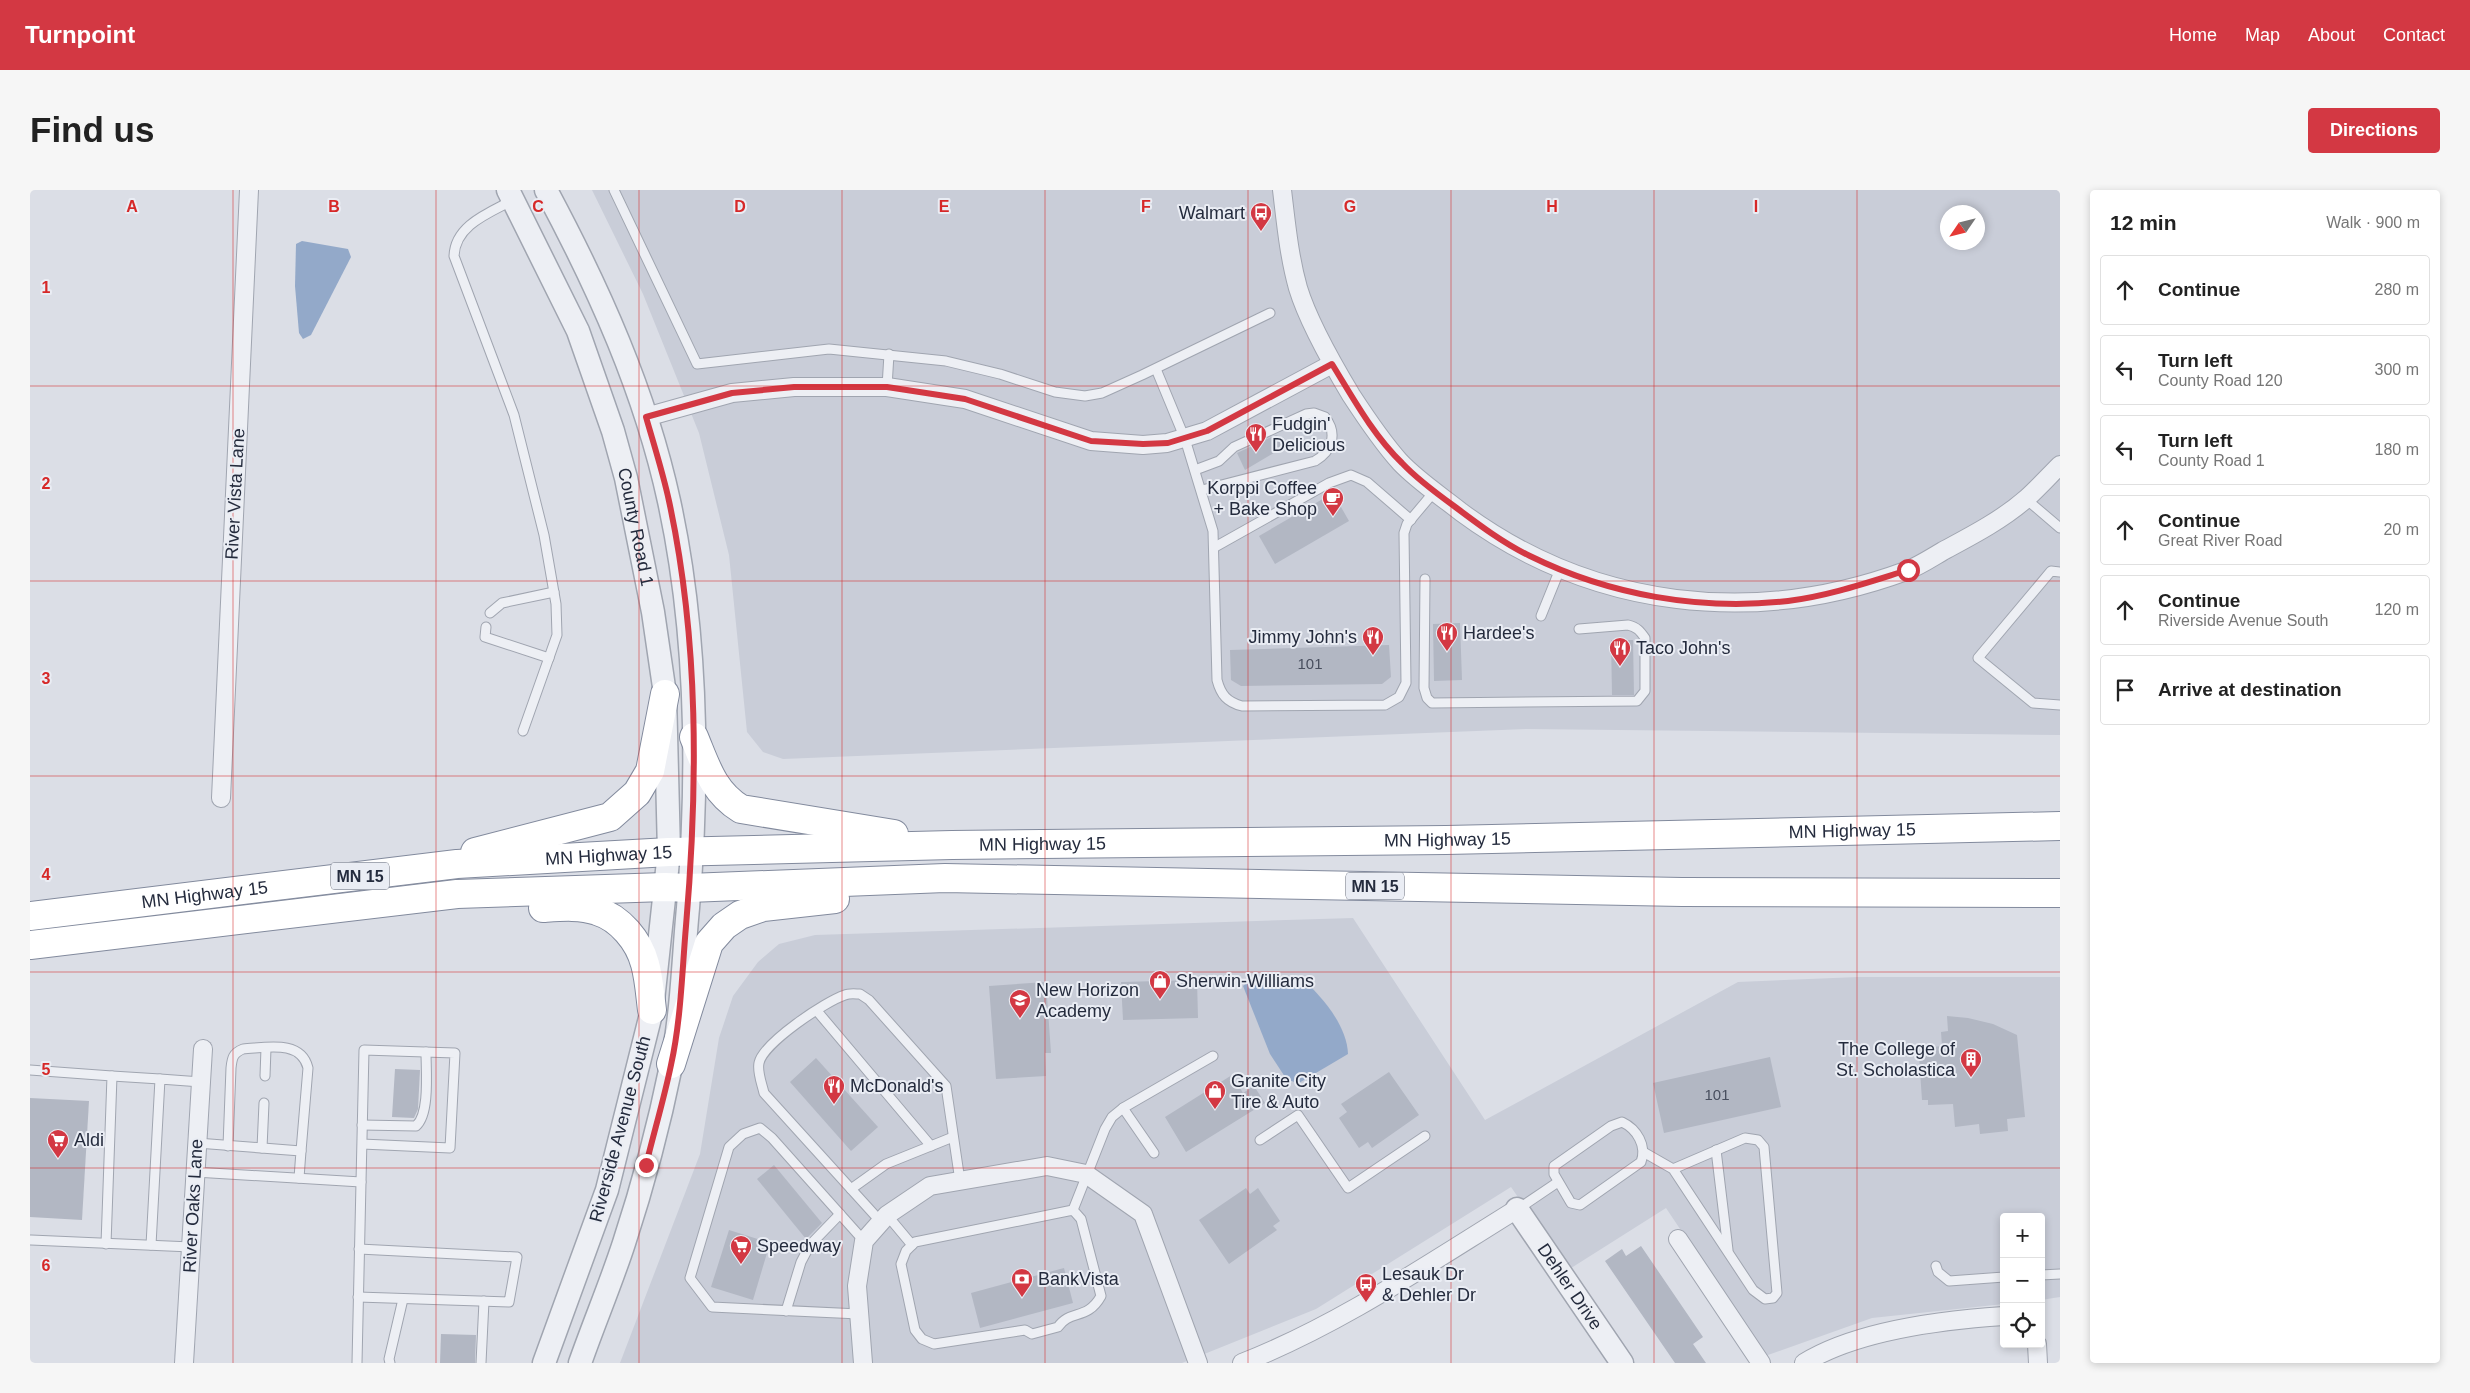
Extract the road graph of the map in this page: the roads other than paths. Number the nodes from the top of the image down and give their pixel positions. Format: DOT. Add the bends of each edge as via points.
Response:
graph roads {
  1 [pos="249,190"];
  2 [pos="546,190"];
  3 [pos="614,190"];
  4 [pos="1282,190"];
  5 [pos="511,195"];
  6 [pos="1270,313"];
  7 [pos="889,354"];
  8 [pos="1332,364"];
  9 [pos="1156,369"];
  10 [pos="887,387"];
  11 [pos="646,417"];
  12 [pos="1185,439"];
  13 [pos="2060,466"];
  14 [pos="1195,470"];
  15 [pos="1202,490"];
  16 [pos="1434,492"];
  17 [pos="2026,500"];
  18 [pos="1411,520"];
  19 [pos="2060,528"];
  20 [pos="1215,547"];
  21 [pos="1560,569"];
  22 [pos="2060,572"];
  23 [pos="1425,579"];
  24 [pos="554,592"];
  25 [pos="490,613"];
  26 [pos="1541,616"];
  27 [pos="486,627"];
  28 [pos="1579,628"];
  29 [pos="549,658"];
  30 [pos="665,694"];
  31 [pos="2060,705"];
  32 [pos="523,731"];
  33 [pos="694,737"];
  34 [pos="221,798"];
  35 [pos="2060,826"];
  36 [pos="952,845"];
  37 [pos="680,852"];
  38 [pos="419,869"];
  39 [pos="1007,879"];
  40 [pos="677,887"];
  41 [pos="2060,893"];
  42 [pos="421,898"];
  43 [pos="30,916"];
  44 [pos="30,945"];
  45 [pos="652,1010"];
  46 [pos="817,1011"];
  47 [pos="266,1048"];
  48 [pos="203,1049"];
  49 [pos="426,1052"];
  50 [pos="1213,1056"];
  51 [pos="672,1064"];
  52 [pos="30,1070"];
  53 [pos="112,1076"];
  54 [pos="265,1076"];
  55 [pos="160,1079"];
  56 [pos="201,1082"];
  57 [pos="264,1102"];
  58 [pos="1123,1108"];
  59 [pos="362,1125"];
  60 [pos="1425,1136"];
  61 [pos="953,1138"];
  62 [pos="1260,1140"];
  63 [pos="197,1144"];
  64 [pos="362,1144"];
  65 [pos="228,1146"];
  66 [pos="931,1146"];
  67 [pos="262,1148"];
  68 [pos="1716,1150"];
  69 [pos="301,1151"];
  70 [pos="1154,1153"];
  71 [pos="1645,1153"];
  72 [pos="1673,1169"];
  73 [pos="195,1172"];
  74 [pos="1086,1174"];
  75 [pos="299,1178"];
  76 [pos="960,1181"];
  77 [pos="361,1182"];
  78 [pos="1558,1182"];
  79 [pos="851,1189"];
  80 [pos="1517,1209"];
  81 [pos="1074,1210"];
  82 [pos="840,1214"];
  83 [pos="884,1218"];
  84 [pos="1678,1239"];
  85 [pos="30,1240"];
  86 [pos="864,1241"];
  87 [pos="106,1244"];
  88 [pos="151,1245"];
  89 [pos="912,1245"];
  90 [pos="191,1247"];
  91 [pos="359,1249"];
  92 [pos="1728,1252"];
  93 [pos="1936,1266"];
  94 [pos="2060,1274"];
  95 [pos="2045,1275"];
  96 [pos="2000,1277"];
  97 [pos="358,1297"];
  98 [pos="403,1298"];
  99 [pos="484,1301"];
  100 [pos="786,1311"];
  101 [pos="859,1314"];
  102 [pos="2000,1316"];
  103 [pos="2038,1348"];
  104 [pos="184,1363"];
  105 [pos="357,1363"];
  106 [pos="390,1363"];
  107 [pos="481,1363"];
  108 [pos="544,1363"];
  109 [pos="580,1363"];
  110 [pos="863,1363"];
  111 [pos="1198,1363"];
  112 [pos="1242,1363"];
  113 [pos="1622,1363"];
  114 [pos="1761,1363"];
  115 [pos="1804,1363"];
  116 [pos="2038,1363"];
  1 -- 34 [label="street, River Vista Lane"];
  2 -- 11 [label="street, County Road 1" via="600,295"];
  3 -- 7 [label="lane" via="698,364 829,349"];
  4 -- 8 [label="street" via="1288,245 1299,290"];
  5 -- 24 [label="lane" via="459,235 454,245 454,256 514,415 544,536"];
  5 -- 30 [label="street, County Road 1" via="578,331 613,431 626,478 651,603"];
  6 -- 9 [label="lane"];
  7 -- 9 [label="lane" via="946,361 1070,396 1102,393"];
  7 -- 10 [label="lane"];
  8 -- 12 [label="street" via="1207,431"];
  8 -- 16 [label="street" via="1365,417 1401,463"];
  9 -- 12 [label="lane"];
  10 -- 11 [label="street" via="794,387 732,393"];
  10 -- 12 [label="street" via="965,399 1091,441 1143,444"];
  11 -- 33 [label="street, County Road 1" via="669,502 681,579 691,653"];
  12 -- 14 [label="lane"];
  13 -- 17 [label="street"];
  14 -- 15 [label="lane"];
  14 -- 15 [label="lane" via="1219,462 1234,447 1306,414 1325,417 1332,431 1331,446 1314,461"];
  15 -- 20 [label="lane"];
  16 -- 18 [label="lane"];
  16 -- 21 [label="street" via="1484,529 1529,556"];
  17 -- 19 [label="lane"];
  17 -- 21 [label="street" via="1908,570 1846,589 1788,601 1734,604 1685,601 1632,592"];
  18 -- 20 [label="lane" via="1367,482 1350,475 1329,483"];
  18 -- 20 [label="lane" via="1404,532 1402,546 1406,683 1399,697 1385,705 1242,706 1226,700 1217,680"];
  21 -- 26 [label="lane"];
  22 -- 31 [label="lane" via="2051,571 1978,658 2033,703"];
  23 -- 28 [label="lane" via="1424,688 1432,703 1637,701 1642,697 1645,691 1645,638 1641,632 1628,625"];
  24 -- 25 [label="lane" via="502,603"];
  24 -- 29 [label="lane" via="557,634"];
  27 -- 29 [label="lane" via="485,637"];
  29 -- 32 [label="lane"];
  30 -- 37 [label="street, County Road 1"];
  30 -- 38 [label="highway" via="650,771 637,793 610,816"];
  33 -- 36 [label="highway" via="714,783 726,800 741,809"];
  33 -- 37 [label="street, County Road 1"];
  35 -- 36 [label="highway, MN Highway 15 / MN 15" via="1446,840"];
  36 -- 37 [label="highway, MN Highway 15 / MN 15"];
  37 -- 38 [label="highway, MN Highway 15 / MN 15" via="457,864"];
  37 -- 40 [label="street, County Road 1"];
  38 -- 43 [label="highway, MN Highway 15 / MN 15"];
  39 -- 40 [label="highway, MN Highway 15 / MN 15" via="945,878"];
  39 -- 41 [label="highway, MN Highway 15 / MN 15" via="1672,892"];
  39 -- 51 [label="highway" via="763,907 740,915 724,926 709,943"];
  40 -- 42 [label="highway, MN Highway 15 / MN 15"];
  40 -- 45 [label="street, Riverside Avenue South"];
  40 -- 51 [label="street, Riverside Avenue South"];
  42 -- 44 [label="highway, MN Highway 15 / MN 15"];
  42 -- 45 [label="highway" via="483,912 560,907 597,911 618,923 636,941 645,962"];
  45 -- 108 [label="street, Riverside Avenue South" via="608,1190"];
  46 -- 61 [label="lane" via="845,995 860,994 869,1000 946,1086"];
  46 -- 66 [label="lane"];
  46 -- 79 [label="lane" via="796,1023 767,1048 759,1063 760,1080 764,1093"];
  47 -- 54 [label="lane"];
  47 -- 65 [label="lane" via="242,1049 232,1058"];
  47 -- 69 [label="lane" via="289,1047 306,1060"];
  48 -- 56 [label="street, River Oaks Lane"];
  49 -- 59 [label="lane" via="421,1122 416,1126"];
  49 -- 59 [label="lane" via="364,1050"];
  49 -- 64 [label="lane" via="455,1053 450,1148"];
  50 -- 58 [label="lane"];
  51 -- 109 [label="street, Riverside Avenue South" via="624,1243"];
  52 -- 53 [label="lane"];
  53 -- 55 [label="lane"];
  53 -- 87 [label="lane"];
  55 -- 56 [label="lane"];
  55 -- 88 [label="lane"];
  56 -- 63 [label="street, River Oaks Lane"];
  57 -- 67 [label="lane"];
  58 -- 70 [label="lane"];
  58 -- 74 [label="lane" via="1105,1129"];
  59 -- 64 [label="lane"];
  60 -- 62 [label="lane" via="1348,1188 1298,1115"];
  61 -- 66 [label="lane"];
  61 -- 76 [label="lane"];
  63 -- 65 [label="lane"];
  63 -- 73 [label="street, River Oaks Lane"];
  64 -- 77 [label="lane"];
  65 -- 67 [label="lane"];
  66 -- 79 [label="lane" via="886,1164"];
  67 -- 69 [label="lane"];
  68 -- 72 [label="lane"];
  68 -- 92 [label="lane"];
  68 -- 92 [label="lane" via="1745,1138 1758,1140 1764,1147 1778,1293 1765,1299 1753,1290"];
  69 -- 75 [label="lane"];
  71 -- 72 [label="lane"];
  71 -- 78 [label="lane" via="1641,1162 1580,1205 1572,1203"];
  71 -- 78 [label="lane" via="1643,1144 1630,1126 1622,1122 1611,1126 1554,1166"];
  72 -- 92 [label="lane"];
  73 -- 75 [label="lane"];
  73 -- 90 [label="street, River Oaks Lane"];
  74 -- 76 [label="street" via="1047,1166"];
  74 -- 81 [label="lane"];
  74 -- 111 [label="street" via="1143,1214"];
  75 -- 77 [label="lane"];
  76 -- 83 [label="street" via="930,1186"];
  77 -- 91 [label="lane"];
  78 -- 80 [label="lane"];
  79 -- 83 [label="lane"];
  80 -- 112 [label="street" via="1328,1322"];
  80 -- 113 [label="street, Dehler Drive"];
  81 -- 89 [label="lane"];
  81 -- 89 [label="lane" via="1081,1219 1101,1296 1094,1308 1063,1320 1058,1327 1032,1334 1025,1330 934,1344 922,1339 915,1330 901,1264"];
  82 -- 86 [label="lane"];
  82 -- 100 [label="lane" via="810,1246"];
  82 -- 100 [label="lane" via="760,1128 743,1134 729,1147 690,1278 712,1307"];
  83 -- 86 [label="street"];
  83 -- 89 [label="lane"];
  84 -- 114 [label="street"];
  85 -- 87 [label="lane"];
  86 -- 101 [label="street" via="856,1286"];
  87 -- 88 [label="lane"];
  88 -- 90 [label="lane"];
  90 -- 104 [label="street, River Oaks Lane"];
  91 -- 97 [label="lane"];
  91 -- 99 [label="lane" via="517,1257 510,1302"];
  93 -- 96 [label="lane" via="1949,1281"];
  94 -- 95 [label="lane"];
  97 -- 98 [label="lane"];
  97 -- 105 [label="lane"];
  98 -- 99 [label="lane"];
  98 -- 106 [label="lane"];
  99 -- 107 [label="lane"];
  100 -- 101 [label="lane"];
  101 -- 110 [label="street"];
  102 -- 115 [label="street" via="1928,1324 1884,1334 1842,1346"];
  103 -- 116 [label="street"];
}
